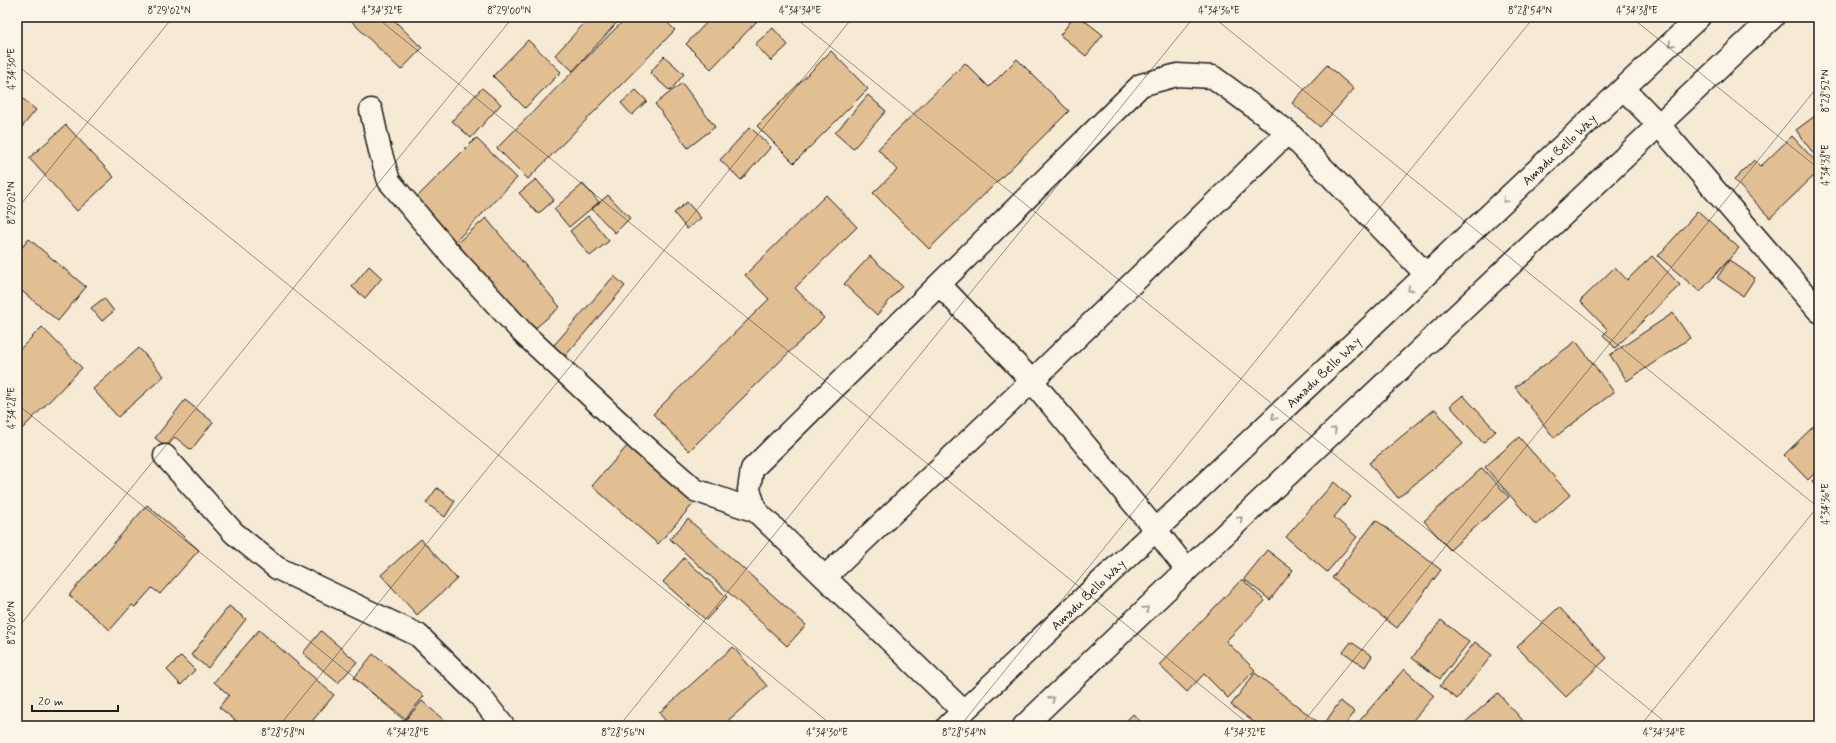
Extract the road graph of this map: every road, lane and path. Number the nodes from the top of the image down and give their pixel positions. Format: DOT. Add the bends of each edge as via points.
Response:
graph roads {
  1 [pos="1699,17"];
  2 [pos="1773,17"];
  3 [pos="1624,89"];
  4 [pos="371,110"];
  5 [pos="1658,124"];
  6 [pos="1288,132"];
  7 [pos="1426,274"];
  8 [pos="940,285"];
  9 [pos="1819,311"];
  10 [pos="1032,381"];
  11 [pos="165,456"];
  12 [pos="756,511"];
  13 [pos="1155,529"];
  14 [pos="1187,570"];
  15 [pos="825,578"];
  16 [pos="956,719"];
  17 [pos="503,726"];
  18 [pos="1024,726"];
  1 -- 3 [label="main road, Amadu Bello Way, one-way"];
  2 -- 5 [label="main road"];
  3 -- 5 [label="main road"];
  3 -- 7 [label="main road, Amadu Bello Way, one-way"];
  4 -- 12 [label="main road" via="389,181 453,257 523,333 695,490"];
  5 -- 9 [label="main road"];
  14 -- 5 [label="main road, one-way"];
  6 -- 7 [label="main road"];
  6 -- 8 [label="main road" via="1214,77 1177,75 1141,85"];
  6 -- 10 [label="main road"];
  7 -- 13 [label="main road, Amadu Bello Way, one-way"];
  8 -- 10 [label="main road"];
  8 -- 12 [label="main road" via="752,469 749,490"];
  10 -- 13 [label="main road"];
  10 -- 15 [label="main road"];
  11 -- 17 [label="main road" via="234,533 277,568 418,635 480,696"];
  12 -- 15 [label="main road"];
  13 -- 14 [label="main road"];
  13 -- 16 [label="main road, Amadu Bello Way"];
  18 -- 14 [label="main road, one-way"];
  15 -- 16 [label="main road"];
}
